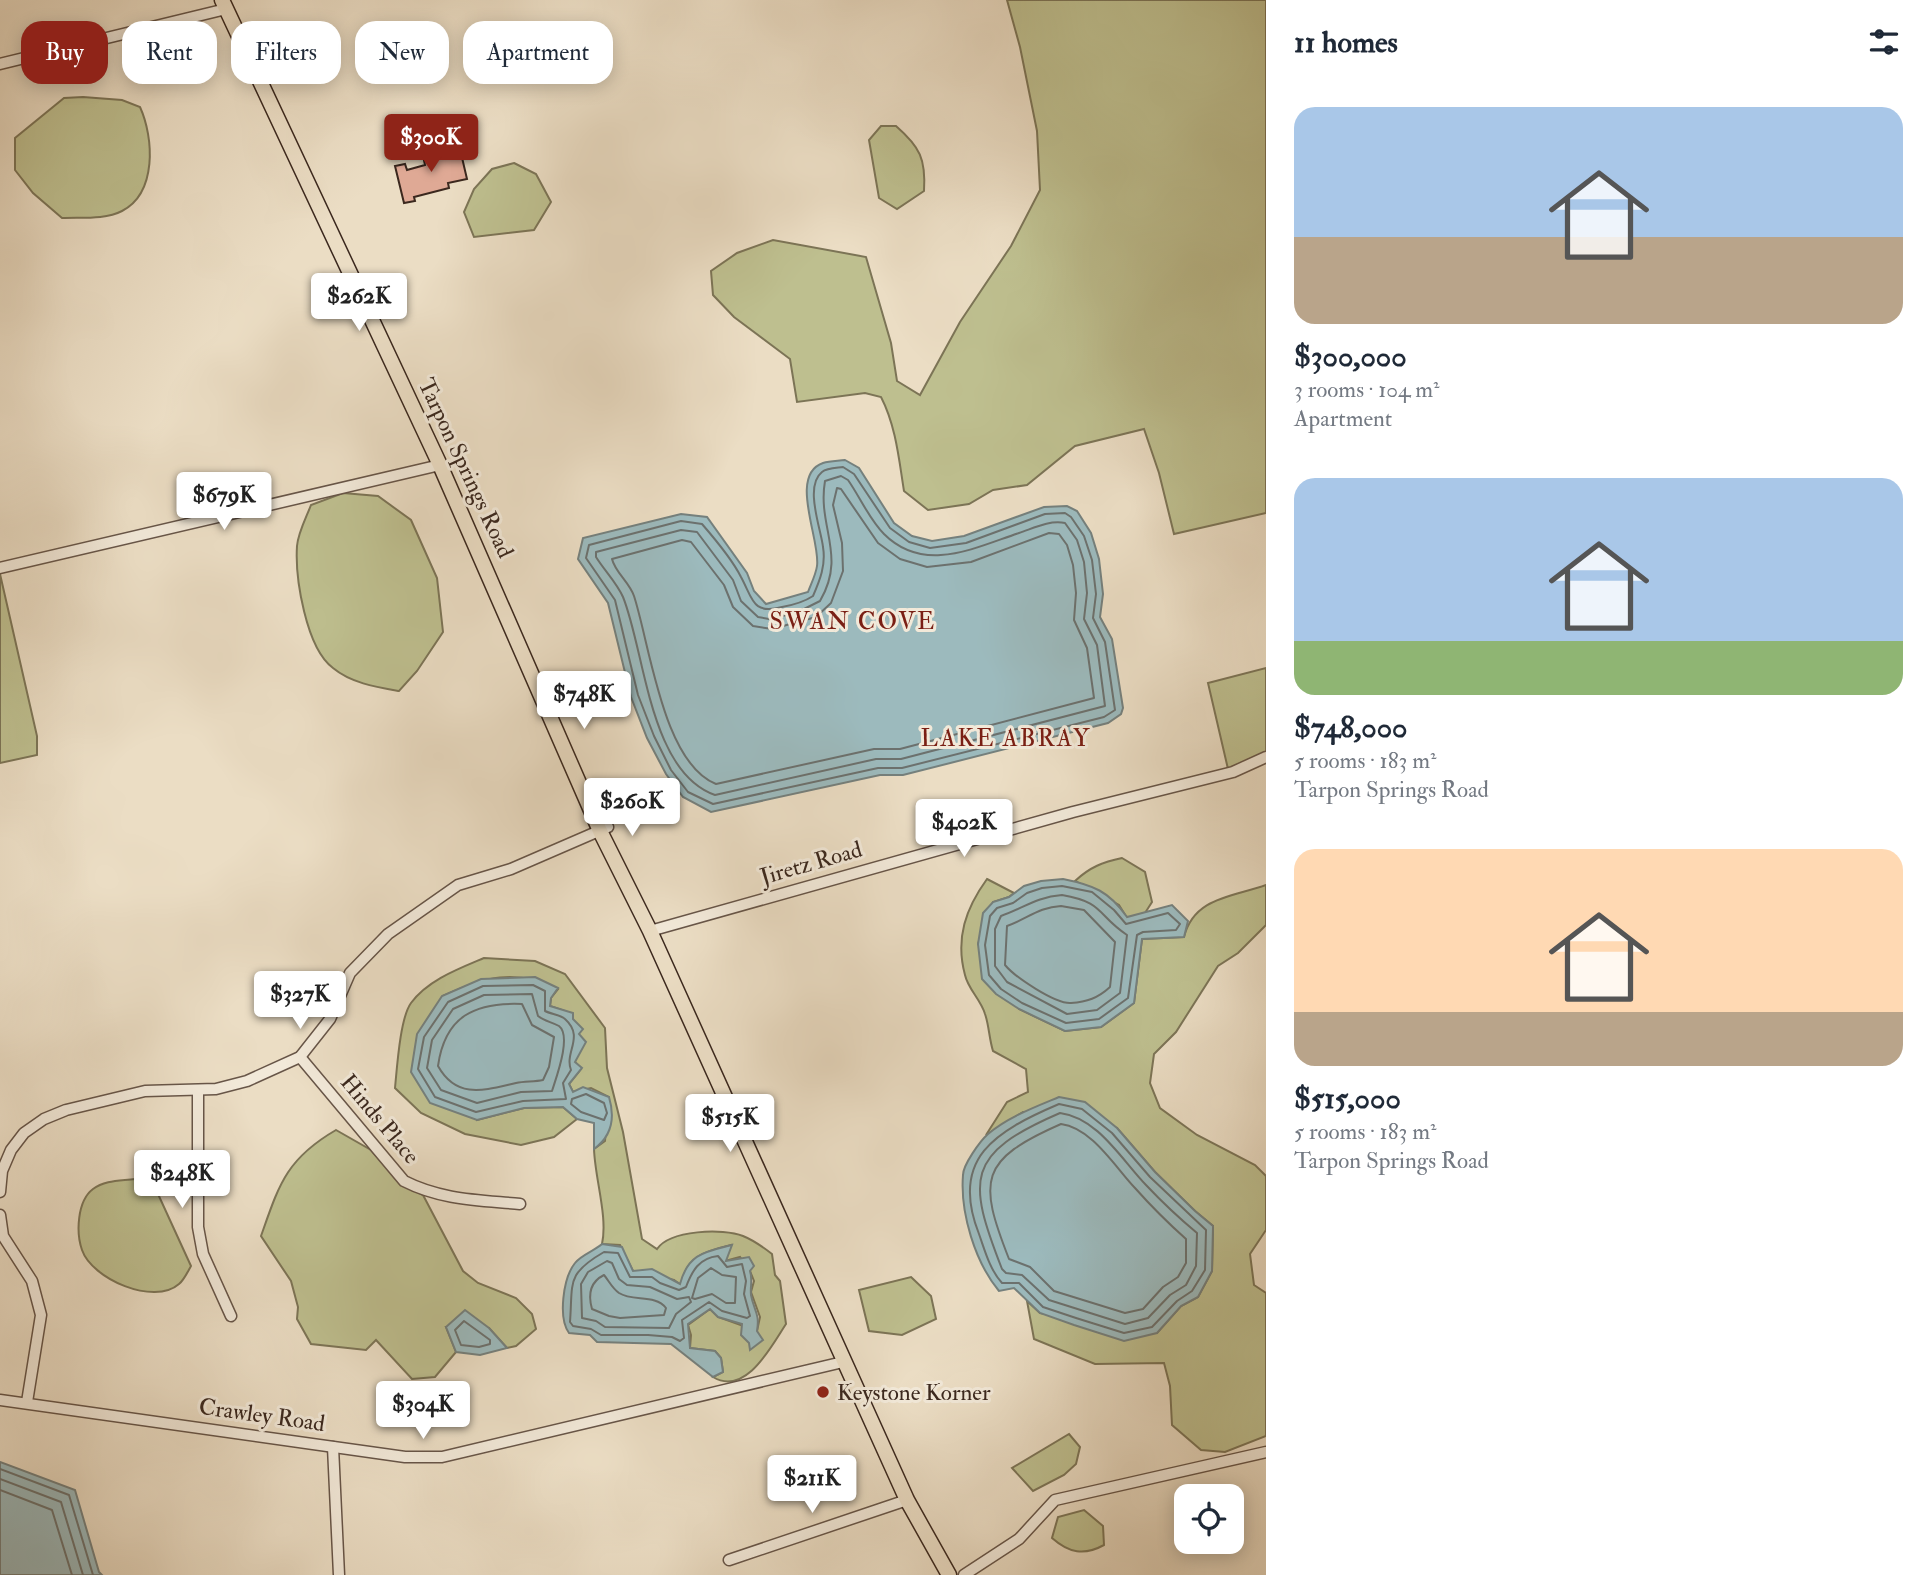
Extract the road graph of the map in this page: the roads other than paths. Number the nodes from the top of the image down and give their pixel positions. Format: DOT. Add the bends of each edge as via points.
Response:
graph roads {
  1 [pos="224,4"];
  2 [pos="0,64"];
  3 [pos="440,465"];
  4 [pos="0,568"];
  5 [pos="1266,757"];
  6 [pos="604,829"];
  7 [pos="650,931"];
  8 [pos="300,1057"];
  9 [pos="198,1090"];
  10 [pos="0,1192"];
  11 [pos="520,1204"];
  12 [pos="0,1214"];
  13 [pos="231,1316"];
  14 [pos="843,1362"];
  15 [pos="0,1400"];
  16 [pos="27,1402"];
  17 [pos="334,1447"];
  18 [pos="1266,1452"];
  19 [pos="907,1500"];
  20 [pos="729,1560"];
  21 [pos="339,1575"];
  22 [pos="948,1575"];
  23 [pos="964,1575"];
  1 -- 2 [label="street"];
  1 -- 3 [label="main road, Tarpon Springs Road"];
  3 -- 4 [label="street"];
  3 -- 6 [label="main road, Tarpon Springs Road" via="525,652 541,698"];
  5 -- 7 [label="street, Jiretz Road" via="1233,772 1073,811"];
  6 -- 7 [label="main road, Tarpon Springs Road"];
  6 -- 8 [label="street" via="511,869 458,885 388,933 351,973 330,1018"];
  7 -- 14 [label="main road, Tarpon Springs Road"];
  8 -- 9 [label="street" via="247,1082"];
  8 -- 11 [label="street, Hinds Place" via="404,1181 445,1197"];
  9 -- 10 [label="street" via="145,1091 44,1119 11,1150"];
  9 -- 13 [label="street" via="198,1227 203,1254"];
  12 -- 16 [label="street" via="3,1236 33,1281 41,1315"];
  14 -- 17 [label="street, Crawley Road" via="442,1457"];
  14 -- 19 [label="main road, Tarpon Springs Road"];
  15 -- 16 [label="street, Crawley Road"];
  16 -- 17 [label="street, Crawley Road"];
  17 -- 21 [label="street"];
  18 -- 23 [label="street" via="1055,1500 1019,1539"];
  19 -- 20 [label="street"];
  19 -- 22 [label="main road, Tarpon Springs Road"];
}
